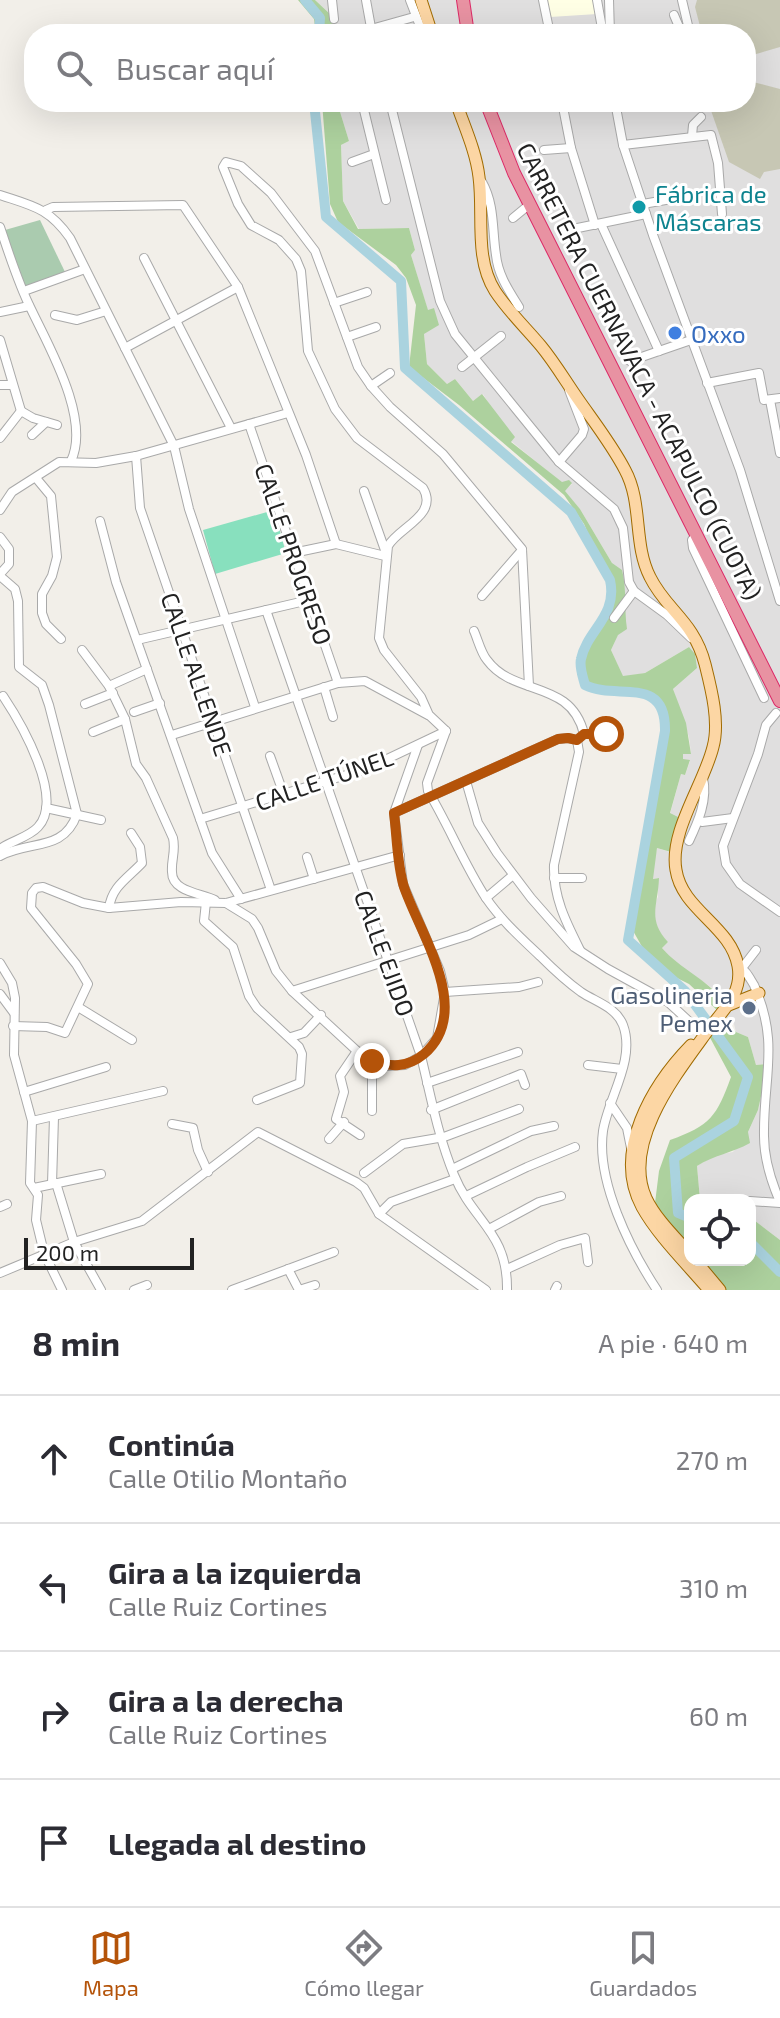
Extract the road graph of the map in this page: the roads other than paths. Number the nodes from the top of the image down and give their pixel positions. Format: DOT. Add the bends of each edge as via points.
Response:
graph roads {
  1 [pos="332,0"];
  2 [pos="366,0"];
  3 [pos="410,0"];
  4 [pos="421,0"];
  5 [pos="463,0"];
  6 [pos="470,0"];
  7 [pos="543,0"];
  8 [pos="597,0"];
  9 [pos="621,0"];
  10 [pos="682,0"];
  11 [pos="610,1"];
  12 [pos="674,15"];
  13 [pos="414,17"];
  14 [pos="334,19"];
  15 [pos="371,24"];
  16 [pos="393,24"];
  17 [pos="418,24"];
  18 [pos="429,24"];
  19 [pos="467,24"];
  20 [pos="474,24"];
  21 [pos="548,24"];
  22 [pos="601,24"];
  23 [pos="610,24"];
  24 [pos="678,24"];
  25 [pos="688,24"];
  26 [pos="364,112"];
  27 [pos="393,112"];
  28 [pos="459,112"];
  29 [pos="490,112"];
  30 [pos="497,112"];
  31 [pos="564,112"];
  32 [pos="617,112"];
  33 [pos="701,117"];
  34 [pos="692,136"];
  35 [pos="623,145"];
  36 [pos="571,148"];
  37 [pos="544,150"];
  38 [pos="374,154"];
  39 [pos="352,162"];
  40 [pos="479,178"];
  41 [pos="0,195"];
  42 [pos="688,196"];
  43 [pos="386,200"];
  44 [pos="530,204"];
  45 [pos="643,204"];
  46 [pos="46,210"];
  47 [pos="646,214"];
  48 [pos="722,214"];
  49 [pos="513,218"];
  50 [pos="598,224"];
  51 [pos="563,231"];
  52 [pos="1,233"];
  53 [pos="144,258"];
  54 [pos="85,269"];
  55 [pos="238,287"];
  56 [pos="24,291"];
  57 [pos="367,292"];
  58 [pos="334,303"];
  59 [pos="29,306"];
  60 [pos="519,307"];
  61 [pos="106,311"];
  62 [pos="0,312"];
  63 [pos="55,315"];
  64 [pos="176,319"];
  65 [pos="376,327"];
  66 [pos="501,336"];
  67 [pos="347,337"];
  68 [pos="0,340"];
  69 [pos="691,340"];
  70 [pos="125,348"];
  71 [pos="659,351"];
  72 [pos="475,358"];
  73 [pos="630,361"];
  74 [pos="462,367"];
  75 [pos="390,373"];
  76 [pos="566,381"];
  77 [pos="707,383"];
  78 [pos="0,385"];
  79 [pos="12,385"];
  80 [pos="371,386"];
  81 [pos="775,399"];
  82 [pos="21,411"];
  83 [pos="288,413"];
  84 [pos="46,422"];
  85 [pos="249,424"];
  86 [pos="57,425"];
  87 [pos="231,428"];
  88 [pos="32,435"];
  89 [pos="0,438"];
  90 [pos="174,446"];
  91 [pos="780,453"];
  92 [pos="136,456"];
  93 [pos="71,461"];
  94 [pos="559,462"];
  95 [pos="36,478"];
  96 [pos="364,491"];
  97 [pos="0,508"];
  98 [pos="100,521"];
  99 [pos="698,533"];
  100 [pos="0,537"];
  101 [pos="336,544"];
  102 [pos="522,549"];
  103 [pos="293,553"];
  104 [pos="386,555"];
  105 [pos="0,575"];
  106 [pos="634,591"];
  107 [pos="482,596"];
  108 [pos="309,600"];
  109 [pos="780,601"];
  110 [pos="266,610"];
  111 [pos="614,618"];
  112 [pos="225,619"];
  113 [pos="182,630"];
  114 [pos="474,631"];
  115 [pos="61,639"];
  116 [pos="137,640"];
  117 [pos="699,643"];
  118 [pos="82,650"];
  119 [pos="147,669"];
  120 [pos="780,681"];
  121 [pos="338,683"];
  122 [pos="529,686"];
  123 [pos="324,687"];
  124 [pos="111,690"];
  125 [pos="3,696"];
  126 [pos="296,696"];
  127 [pos="764,698"];
  128 [pos="160,703"];
  129 [pos="85,704"];
  130 [pos="255,707"];
  131 [pos="778,707"];
  132 [pos="134,712"];
  133 [pos="429,715"];
  134 [pos="333,717"];
  135 [pos="125,719"];
  136 [pos="212,721"];
  137 [pos="446,731"];
  138 [pos="93,732"];
  139 [pos="606,734"];
  140 [pos="172,735"];
  141 [pos="580,737"];
  142 [pos="418,745"];
  143 [pos="270,756"];
  144 [pos="703,777"];
  145 [pos="466,781"];
  146 [pos="325,783"];
  147 [pos="284,795"];
  148 [pos="432,797"];
  149 [pos="242,807"];
  150 [pos="46,808"];
  151 [pos="394,813"];
  152 [pos="77,814"];
  153 [pos="733,818"];
  154 [pos="200,819"];
  155 [pos="101,820"];
  156 [pos="699,820"];
  157 [pos="131,833"];
  158 [pos="689,841"];
  159 [pos="0,849"];
  160 [pos="400,855"];
  161 [pos="0,856"];
  162 [pos="307,857"];
  163 [pos="355,869"];
  164 [pos="512,876"];
  165 [pos="554,878"];
  166 [pos="582,878"];
  167 [pos="314,879"];
  168 [pos="271,890"];
  169 [pos="486,898"];
  170 [pos="241,899"];
  171 [pos="206,902"];
  172 [pos="222,903"];
  173 [pos="109,908"];
  174 [pos="780,912"];
  175 [pos="502,919"];
  176 [pos="429,948"];
  177 [pos="580,950"];
  178 [pos="756,950"];
  179 [pos="388,959"];
  180 [pos="0,963"];
  181 [pos="740,967"];
  182 [pos="538,982"];
  183 [pos="292,991"];
  184 [pos="445,992"];
  185 [pos="759,993"];
  186 [pos="0,994"];
  187 [pos="78,1007"];
  188 [pos="725,1009"];
  189 [pos="14,1014"];
  190 [pos="321,1015"];
  191 [pos="13,1026"];
  192 [pos="706,1032"];
  193 [pos="291,1037"];
  194 [pos="132,1040"];
  195 [pos="357,1051"];
  196 [pos="518,1052"];
  197 [pos="421,1056"];
  198 [pos="372,1061"];
  199 [pos="588,1065"];
  200 [pos="106,1067"];
  201 [pos="622,1069"];
  202 [pos="427,1083"];
  203 [pos="525,1085"];
  204 [pos="163,1091"];
  205 [pos="24,1092"];
  206 [pos="257,1100"];
  207 [pos="610,1103"];
  208 [pos="519,1109"];
  209 [pos="431,1110"];
  210 [pos="372,1111"];
  211 [pos="54,1117"];
  212 [pos="32,1121"];
  213 [pos="344,1122"];
  214 [pos="172,1124"];
  215 [pos="554,1126"];
  216 [pos="360,1135"];
  217 [pos="440,1138"];
  218 [pos="329,1139"];
  219 [pos="575,1147"];
  220 [pos="632,1151"];
  221 [pos="452,1169"];
  222 [pos="208,1172"];
  223 [pos="364,1173"];
  224 [pos="101,1174"];
  225 [pos="455,1179"];
  226 [pos="776,1181"];
  227 [pos="54,1183"];
  228 [pos="34,1188"];
  229 [pos="466,1196"];
  230 [pos="561,1196"];
  231 [pos="756,1201"];
  232 [pos="780,1202"];
  233 [pos="379,1214"];
  234 [pos="489,1229"];
  235 [pos="74,1242"];
  236 [pos="684,1246"];
  237 [pos="334,1252"];
  238 [pos="44,1253"];
  239 [pos="588,1262"];
  240 [pos="700,1266"];
  241 [pos="288,1269"];
  242 [pos="507,1269"];
  243 [pos="0,1273"];
  244 [pos="147,1285"];
  245 [pos="315,1285"];
  246 [pos="62,1290"];
  247 [pos="101,1290"];
  248 [pos="134,1290"];
  249 [pos="232,1290"];
  250 [pos="299,1290"];
  251 [pos="486,1290"];
  252 [pos="507,1290"];
  253 [pos="657,1290"];
  254 [pos="709,1290"];
  255 [pos="720,1290"];
  1 -- 14 [label="street"];
  2 -- 15 [label="street"];
  3 -- 13 [label="street"];
  4 -- 18 [label="main road"];
  5 -- 19 [label="highway"];
  6 -- 20 [label="highway"];
  7 -- 21 [label="street"];
  8 -- 22 [label="street"];
  9 -- 11 [label="street"];
  10 -- 25 [label="street"];
  11 -- 23 [label="street"];
  12 -- 24 [label="street"];
  13 -- 16 [label="street"];
  13 -- 17 [label="street"];
  26 -- 38 [label="street"];
  27 -- 72 [label="street" via="440,301 455,334"];
  28 -- 40 [label="main road"];
  29 -- 44 [label="highway, CARRETERA CUERNAVACA - ACAPULCO (CUOTA)"];
  30 -- 120 [label="highway, CARRETERA CUERNAVACA - ACAPULCO (CUOTA)" via="521,171"];
  31 -- 36 [label="street"];
  32 -- 35 [label="street"];
  33 -- 34 [label="street"];
  34 -- 35 [label="street"];
  34 -- 48 [label="street" via="711,135"];
  35 -- 45 [label="street"];
  36 -- 37 [label="street"];
  36 -- 50 [label="street"];
  38 -- 39 [label="street"];
  38 -- 43 [label="street"];
  40 -- 60 [label="street" via="491,204 499,268"];
  40 -- 76 [label="main road" via="487,273 495,291"];
  41 -- 46 [label="street"];
  42 -- 45 [label="street"];
  44 -- 49 [label="street"];
  44 -- 99 [label="highway, CARRETERA CUERNAVACA - ACAPULCO (CUOTA)"];
  45 -- 47 [label="street"];
  46 -- 54 [label="street" via="70,238"];
  46 -- 55 [label="street" via="183,205"];
  47 -- 50 [label="street"];
  47 -- 69 [label="street"];
  50 -- 51 [label="street"];
  50 -- 71 [label="street"];
  52 -- 56 [label="street"];
  53 -- 64 [label="street"];
  54 -- 56 [label="street"];
  54 -- 61 [label="street"];
  55 -- 64 [label="street"];
  55 -- 83 [label="street"];
  56 -- 59 [label="street"];
  57 -- 58 [label="street"];
  58 -- 67 [label="street"];
  58 -- 104 [label="street" via="321,263 288,215 241,166 226,162 226,178 251,225 279,240 296,259 308,351 335,409 357,438 427,495 425,509 392,539"];
  59 -- 62 [label="street"];
  59 -- 93 [label="street" via="68,389 76,449"];
  61 -- 63 [label="street" via="77,320"];
  61 -- 70 [label="street"];
  64 -- 70 [label="street"];
  64 -- 87 [label="street"];
  65 -- 67 [label="street"];
  66 -- 72 [label="street"];
  67 -- 80 [label="street"];
  68 -- 79 [label="street"];
  69 -- 71 [label="street"];
  69 -- 77 [label="street"];
  70 -- 90 [label="street"];
  71 -- 73 [label="street"];
  72 -- 74 [label="street"];
  72 -- 94 [label="street"];
  75 -- 80 [label="street"];
  76 -- 94 [label="street" via="584,429"];
  76 -- 117 [label="main road" via="626,472 637,503 647,573"];
  77 -- 81 [label="street" via="759,373 764,400"];
  77 -- 109 [label="street"];
  78 -- 79 [label="street"];
  79 -- 82 [label="street"];
  80 -- 102 [label="street" via="443,454"];
  81 -- 91 [label="street"];
  82 -- 84 [label="street"];
  82 -- 89 [label="street"];
  83 -- 85 [label="street"];
  83 -- 101 [label="street"];
  84 -- 86 [label="street"];
  84 -- 88 [label="street"];
  85 -- 87 [label="street"];
  85 -- 103 [label="street, CALLE PROGRESO"];
  87 -- 90 [label="street"];
  90 -- 92 [label="street"];
  90 -- 112 [label="street"];
  92 -- 93 [label="street"];
  92 -- 113 [label="street, CALLE ALLENDE" via="140,508"];
  93 -- 95 [label="street" via="59,462"];
  94 -- 106 [label="street" via="620,518"];
  95 -- 97 [label="street" via="12,492"];
  95 -- 115 [label="street" via="51,496 57,557 42,594 42,613"];
  96 -- 104 [label="street"];
  98 -- 116 [label="street"];
  99 -- 127 [label="street" via="693,548"];
  99 -- 131 [label="highway, CARRETERA CUERNAVACA - ACAPULCO (CUOTA)"];
  100 -- 105 [label="street" via="9,549 9,564"];
  101 -- 103 [label="street"];
  101 -- 104 [label="street"];
  102 -- 107 [label="street"];
  102 -- 122 [label="street"];
  103 -- 108 [label="street, CALLE PROGRESO"];
  104 -- 133 [label="street" via="379,638"];
  105 -- 152 [label="street" via="15,589 19,667 42,685 46,695"];
  106 -- 111 [label="street"];
  106 -- 117 [label="street"];
  108 -- 110 [label="street"];
  108 -- 121 [label="street, CALLE PROGRESO"];
  110 -- 112 [label="street"];
  110 -- 126 [label="street, CALLE EJIDO"];
  112 -- 113 [label="street"];
  112 -- 130 [label="street"];
  113 -- 116 [label="street"];
  113 -- 136 [label="street, CALLE ALLENDE"];
  114 -- 122 [label="street" via="487,660"];
  116 -- 119 [label="street"];
  117 -- 144 [label="main road" via="716,734"];
  118 -- 124 [label="street"];
  119 -- 124 [label="street"];
  119 -- 128 [label="street"];
  121 -- 123 [label="street"];
  121 -- 133 [label="street" via="365,681"];
  122 -- 141 [label="street" via="566,701 581,725"];
  123 -- 126 [label="street"];
  123 -- 134 [label="street"];
  124 -- 129 [label="street"];
  124 -- 135 [label="street"];
  125 -- 150 [label="street" via="33,747"];
  126 -- 130 [label="street"];
  126 -- 146 [label="street, CALLE EJIDO"];
  128 -- 132 [label="street"];
  128 -- 140 [label="street"];
  130 -- 136 [label="street"];
  131 -- 153 [label="street" via="766,725"];
  133 -- 137 [label="street"];
  135 -- 138 [label="street"];
  135 -- 172 [label="street" via="136,764 173,838 174,882"];
  136 -- 140 [label="street"];
  136 -- 149 [label="street, CALLE ALLENDE"];
  137 -- 142 [label="street, CALLE TÚNEL"];
  137 -- 148 [label="street" via="427,783"];
  139 -- 141 [label="street"];
  140 -- 154 [label="street"];
  141 -- 145 [label="street" via="558,739"];
  141 -- 165 [label="street"];
  142 -- 146 [label="street, CALLE TÚNEL"];
  142 -- 151 [label="street"];
  143 -- 147 [label="street"];
  144 -- 156 [label="street"];
  144 -- 181 [label="main road" via="678,839 676,872 681,889 728,941"];
  145 -- 148 [label="street"];
  145 -- 164 [label="street" via="478,823"];
  146 -- 147 [label="street, CALLE TÚNEL"];
  146 -- 163 [label="street, CALLE EJIDO"];
  147 -- 149 [label="street, CALLE TÚNEL"];
  148 -- 151 [label="street"];
  148 -- 169 [label="street"];
  149 -- 154 [label="street, CALLE TÚNEL"];
  149 -- 168 [label="street, CALLE ALLENDE"];
  150 -- 152 [label="street"];
  150 -- 159 [label="street" via="35,830"];
  151 -- 160 [label="street"];
  152 -- 155 [label="street"];
  152 -- 161 [label="street" via="62,837"];
  153 -- 156 [label="street"];
  153 -- 174 [label="street" via="723,846 726,864 740,884"];
  154 -- 170 [label="street" via="212,853"];
  156 -- 158 [label="street"];
  157 -- 173 [label="street" via="142,863 116,887"];
  160 -- 163 [label="street"];
  160 -- 176 [label="street" via="403,884"];
  162 -- 167 [label="street"];
  163 -- 167 [label="street"];
  163 -- 179 [label="street, CALLE EJIDO"];
  164 -- 169 [label="street"];
  164 -- 177 [label="street"];
  165 -- 166 [label="street"];
  165 -- 177 [label="street" via="559,905"];
  167 -- 168 [label="street"];
  168 -- 170 [label="street"];
  169 -- 175 [label="street"];
  170 -- 172 [label="street"];
  171 -- 172 [label="street"];
  171 -- 173 [label="street"];
  171 -- 193 [label="street" via="204,921 233,947 249,996"];
  172 -- 183 [label="street" via="252,919 276,971"];
  173 -- 187 [label="street" via="43,887 32,893 31,908 87,979"];
  175 -- 176 [label="street"];
  175 -- 201 [label="street" via="551,967 614,1011 626,1037"];
  176 -- 179 [label="street"];
  176 -- 184 [label="street"];
  177 -- 192 [label="street" via="668,1002"];
  178 -- 181 [label="street"];
  179 -- 183 [label="street"];
  179 -- 197 [label="street, CALLE EJIDO"];
  180 -- 189 [label="street" via="12,983"];
  181 -- 185 [label="street"];
  181 -- 188 [label="main road"];
  182 -- 184 [label="street"];
  183 -- 190 [label="street"];
  184 -- 197 [label="street" via="437,1038"];
  185 -- 188 [label="main road"];
  185 -- 226 [label="street" via="774,1054 764,1130"];
  186 -- 189 [label="street"];
  187 -- 191 [label="street" via="65,1033"];
  187 -- 194 [label="street"];
  188 -- 192 [label="main road"];
  189 -- 191 [label="street"];
  190 -- 193 [label="street" via="304,1033"];
  190 -- 195 [label="street"];
  191 -- 205 [label="street"];
  192 -- 220 [label="main road" via="665,1079 639,1125"];
  192 -- 236 [label="main road" via="659,1107 639,1161 650,1204"];
  193 -- 206 [label="street" via="302,1054 300,1083"];
  195 -- 198 [label="street"];
  195 -- 213 [label="street" via="340,1076 344,1092 336,1119"];
  196 -- 202 [label="street"];
  197 -- 198 [label="street" via="396,1067"];
  197 -- 202 [label="street, CALLE EJIDO"];
  198 -- 210 [label="street"];
  199 -- 201 [label="street"];
  200 -- 205 [label="street"];
  201 -- 207 [label="street"];
  202 -- 209 [label="street, CALLE EJIDO"];
  203 -- 209 [label="street" via="521,1074"];
  204 -- 211 [label="street"];
  205 -- 212 [label="street"];
  207 -- 220 [label="street" via="627,1128"];
  207 -- 253 [label="street" via="603,1130 605,1172 628,1242"];
  208 -- 217 [label="street"];
  209 -- 217 [label="street, CALLE EJIDO"];
  211 -- 212 [label="street"];
  211 -- 227 [label="street"];
  212 -- 228 [label="street"];
  213 -- 216 [label="street"];
  213 -- 218 [label="street"];
  214 -- 222 [label="street" via="193,1128"];
  215 -- 221 [label="street" via="531,1131"];
  217 -- 221 [label="street, CALLE EJIDO"];
  217 -- 223 [label="street" via="397,1147"];
  219 -- 229 [label="street"];
  220 -- 254 [label="main road" via="633,1183 642,1206"];
  221 -- 225 [label="street, CALLE EJIDO"];
  222 -- 233 [label="street" via="258,1132 356,1182"];
  222 -- 235 [label="street" via="142,1221"];
  224 -- 227 [label="street"];
  225 -- 229 [label="street, CALLE EJIDO"];
  225 -- 233 [label="street" via="391,1202"];
  226 -- 232 [label="street"];
  227 -- 228 [label="street"];
  227 -- 235 [label="street"];
  228 -- 238 [label="street"];
  229 -- 234 [label="street, CALLE EJIDO"];
  230 -- 234 [label="street"];
  231 -- 232 [label="street"];
  233 -- 251 [label="street"];
  234 -- 242 [label="street, CALLE EJIDO"];
  235 -- 238 [label="street"];
  235 -- 247 [label="street"];
  237 -- 241 [label="street"];
  238 -- 243 [label="street"];
  238 -- 246 [label="street"];
  239 -- 242 [label="street" via="585,1238"];
  240 -- 255 [label="main road"];
  241 -- 249 [label="street"];
  241 -- 250 [label="street"];
  242 -- 252 [label="street, CALLE EJIDO"];
  244 -- 248 [label="street"];
  245 -- 250 [label="street"];
}
